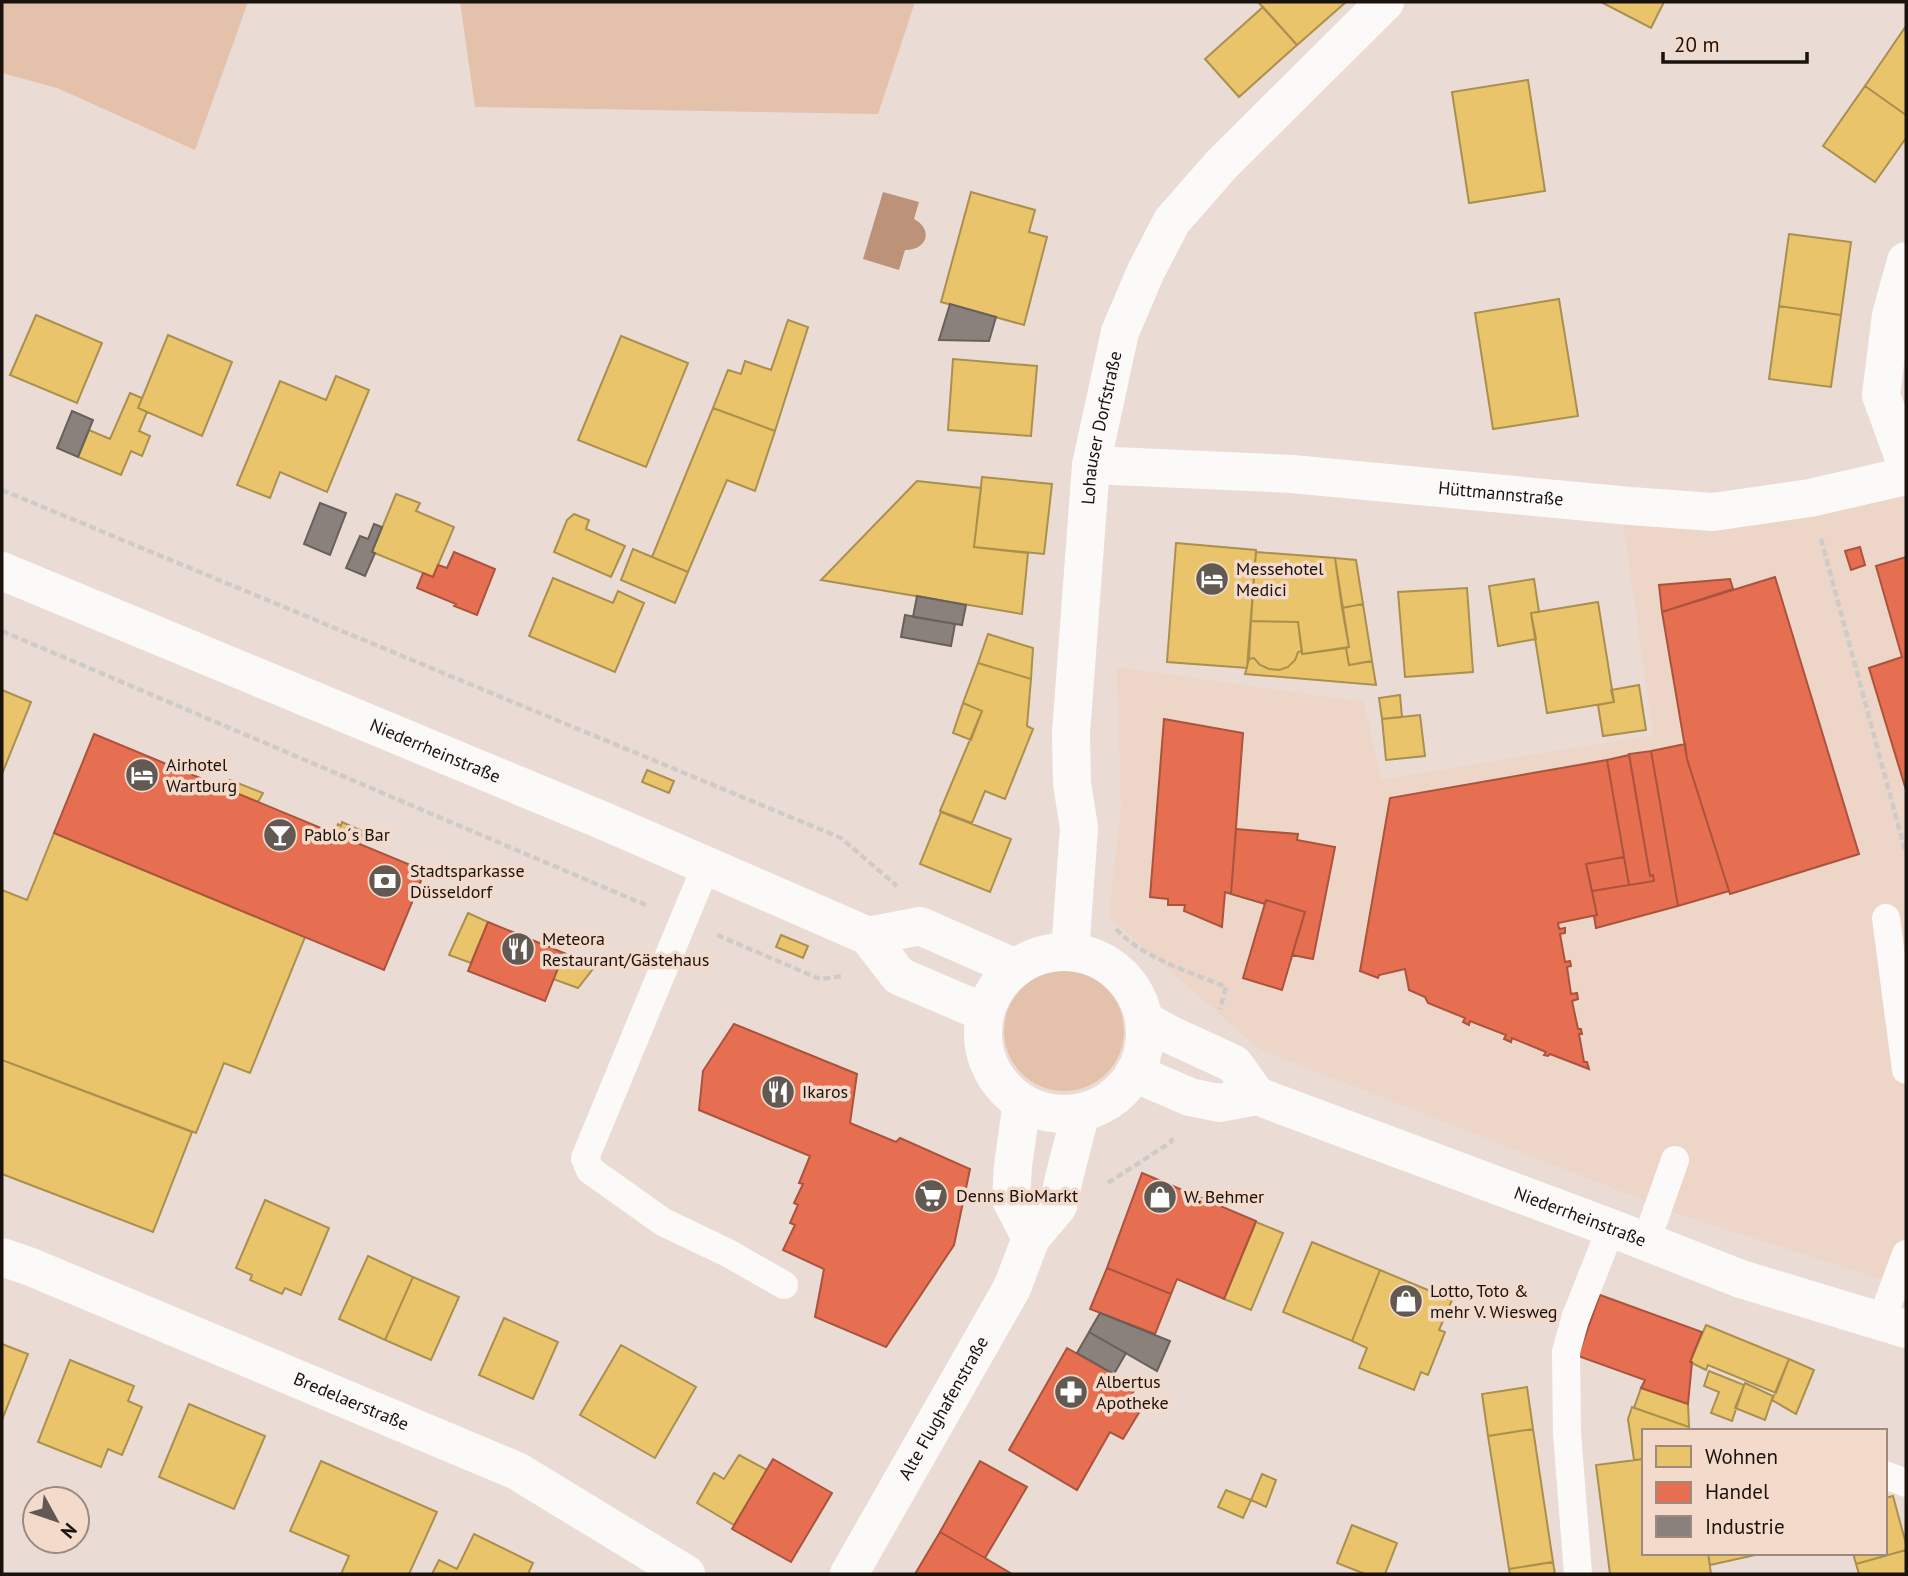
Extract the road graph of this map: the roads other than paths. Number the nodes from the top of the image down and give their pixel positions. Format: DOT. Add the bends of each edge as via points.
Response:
graph roads {
  1 [pos="1385,2"];
  2 [pos="1906,261"];
  3 [pos="1906,464"];
  4 [pos="1091,465"];
  5 [pos="1906,476"];
  6 [pos="2,571"];
  7 [pos="706,866"];
  8 [pos="1886,918"];
  9 [pos="868,936"];
  10 [pos="1070,952"];
  11 [pos="1016,968"];
  12 [pos="985,1013"];
  13 [pos="1144,1020"];
  14 [pos="1906,1070"];
  15 [pos="1135,1073"];
  16 [pos="1257,1096"];
  17 [pos="1022,1102"];
  18 [pos="1081,1112"];
  19 [pos="1675,1160"];
  20 [pos="1611,1228"];
  21 [pos="1031,1238"];
  22 [pos="1646,1242"];
  23 [pos="1906,1254"];
  24 [pos="2,1257"];
  25 [pos="784,1285"];
  26 [pos="1894,1325"];
  27 [pos="1887,1476"];
  28 [pos="1906,1483"];
  29 [pos="686,1574"];
  30 [pos="849,1574"];
  31 [pos="1578,1574"];
  1 -- 4 [label="street, Lohauser Dorfstraße" via="1172,221 1120,332"];
  2 -- 3 [label="street" via="1891,315 1881,395"];
  4 -- 5 [label="street, Hüttmannstraße" via="1292,474 1713,512 1810,498"];
  4 -- 10 [label="street, Lohauser Dorfstraße" via="1071,733 1079,828"];
  6 -- 7 [label="street, Niederrheinstraße"];
  7 -- 9 [label="street, Niederrheinstraße"];
  7 -- 25 [label="lane" via="585,1158 590,1170 663,1222"];
  8 -- 14 [label="lane"];
  9 -- 11 [label="street" via="920,926"];
  9 -- 12 [label="street, Niederrheinstraße" via="899,976"];
  10 -- 11 [label="street" via="1050,952"];
  10 -- 13 [label="street" via="1104,962 1118,972 1131,986"];
  11 -- 12 [label="street" via="1002,980"];
  12 -- 17 [label="street" via="983,1034 993,1073"];
  13 -- 15 [label="street" via="1142,1056"];
  13 -- 16 [label="street" via="1234,1064"];
  15 -- 16 [label="street" via="1190,1097 1219,1103"];
  15 -- 18 [label="street" via="1112,1098"];
  16 -- 20 [label="street, Niederrheinstraße"];
  17 -- 18 [label="street" via="1051,1112"];
  17 -- 21 [label="street" via="1010,1200"];
  18 -- 21 [label="street, Alte Flughafenstraße" via="1058,1206"];
  19 -- 22 [label="lane"];
  20 -- 22 [label="street, Niederrheinstraße"];
  20 -- 31 [label="lane" via="1566,1352"];
  21 -- 30 [label="street, Alte Flughafenstraße" via="1012,1288"];
  22 -- 26 [label="street, Niederrheinstraße" via="1741,1279"];
  23 -- 26 [label="lane"];
  24 -- 29 [label="street, Bredelaerstraße" via="517,1471"];
  27 -- 28 [label="lane"];
}
